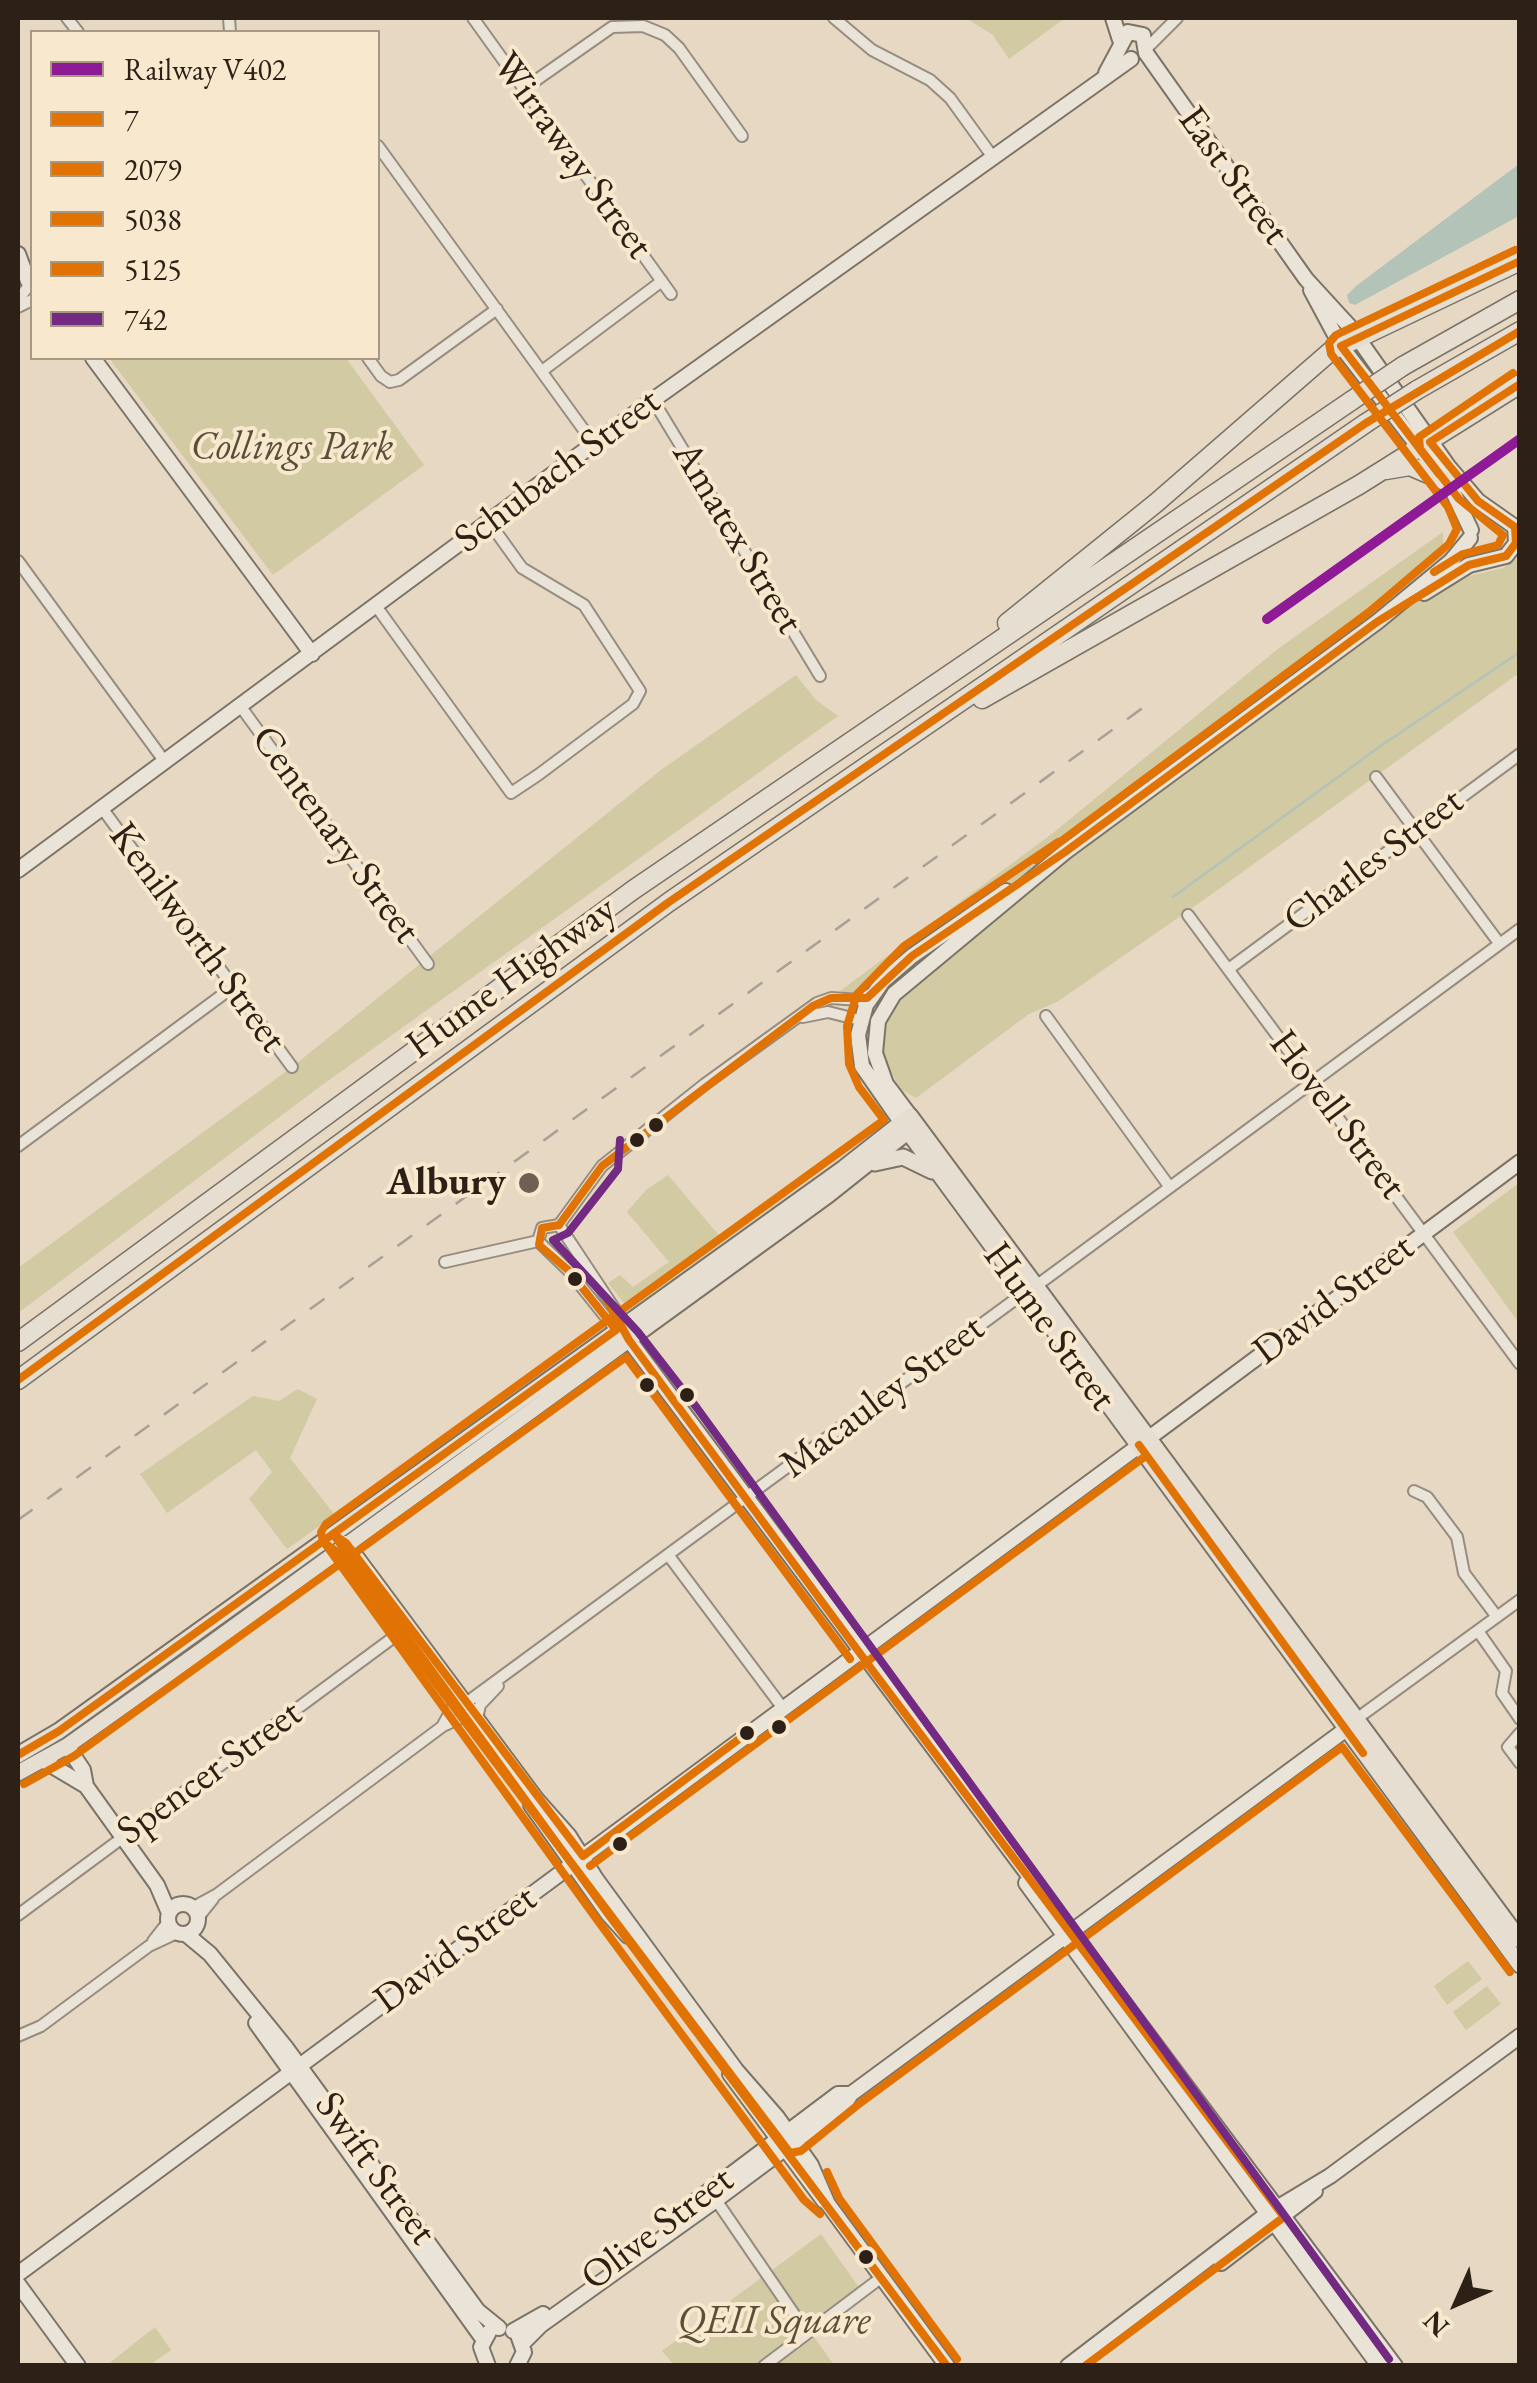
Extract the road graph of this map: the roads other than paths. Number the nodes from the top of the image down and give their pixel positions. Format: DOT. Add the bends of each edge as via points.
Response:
graph roads {
  1 [pos="473,18"];
  2 [pos="834,18"];
  3 [pos="1116,18"];
  4 [pos="1172,21"];
  5 [pos="1134,46"];
  6 [pos="525,88"];
  7 [pos="742,136"];
  8 [pos="380,149"];
  9 [pos="992,156"];
  10 [pos="18,252"];
  11 [pos="1520,261"];
  12 [pos="662,282"];
  13 [pos="27,293"];
  14 [pos="672,294"];
  15 [pos="1520,300"];
  16 [pos="496,309"];
  17 [pos="1520,331"];
  18 [pos="1349,341"];
  19 [pos="94,360"];
  20 [pos="370,360"];
  21 [pos="542,371"];
  22 [pos="1520,384"];
  23 [pos="653,400"];
  24 [pos="594,444"];
  25 [pos="1424,445"];
  26 [pos="1385,470"];
  27 [pos="1444,481"];
  28 [pos="1520,508"];
  29 [pos="1498,514"];
  30 [pos="489,522"];
  31 [pos="1518,532"];
  32 [pos="1470,534"];
  33 [pos="18,560"];
  34 [pos="1490,560"];
  35 [pos="376,606"];
  36 [pos="1377,622"];
  37 [pos="312,654"];
  38 [pos="820,676"];
  39 [pos="241,706"];
  40 [pos="1520,754"];
  41 [pos="165,762"];
  42 [pos="820,765"];
  43 [pos="1376,776"];
  44 [pos="102,808"];
  45 [pos="1415,829"];
  46 [pos="1064,852"];
  47 [pos="724,864"];
  48 [pos="18,870"];
  49 [pos="1188,915"];
  50 [pos="1520,928"];
  51 [pos="1499,943"];
  52 [pos="953,945"];
  53 [pos="428,964"];
  54 [pos="1230,968"];
  55 [pos="882,981"];
  56 [pos="233,987"];
  57 [pos="1046,1016"];
  58 [pos="796,1019"];
  59 [pos="860,1020"];
  60 [pos="292,1067"];
  61 [pos="1312,1082"];
  62 [pos="909,1123"];
  63 [pos="18,1146"];
  64 [pos="1520,1162"];
  65 [pos="865,1168"];
  66 [pos="946,1184"];
  67 [pos="1170,1186"];
  68 [pos="559,1225"];
  69 [pos="1424,1232"];
  70 [pos="567,1240"];
  71 [pos="538,1241"];
  72 [pos="550,1253"];
  73 [pos="445,1262"];
  74 [pos="1030,1289"];
  75 [pos="623,1331"];
  76 [pos="18,1342"];
  77 [pos="1520,1364"];
  78 [pos="18,1380"];
  79 [pos="1143,1443"];
  80 [pos="1414,1491"];
  81 [pos="747,1498"];
  82 [pos="339,1542"];
  83 [pos="669,1556"];
  84 [pos="1520,1600"];
  85 [pos="1497,1617"];
  86 [pos="405,1629"];
  87 [pos="1478,1631"];
  88 [pos="860,1652"];
  89 [pos="501,1681"];
  90 [pos="782,1707"];
  91 [pos="466,1710"];
  92 [pos="1520,1718"];
  93 [pos="1350,1725"];
  94 [pos="1520,1734"];
  95 [pos="43,1741"];
  96 [pos="67,1746"];
  97 [pos="18,1755"];
  98 [pos="44,1761"];
  99 [pos="1520,1764"];
  100 [pos="18,1773"];
  101 [pos="86,1786"];
  102 [pos="123,1837"];
  103 [pos="577,1860"];
  104 [pos="18,1915"];
  105 [pos="184,1920"];
  106 [pos="1068,1934"];
  107 [pos="1520,1940"];
  108 [pos="1520,1965"];
  109 [pos="18,2036"];
  110 [pos="1520,2036"];
  111 [pos="294,2070"];
  112 [pos="785,2141"];
  113 [pos="355,2152"];
  114 [pos="716,2200"];
  115 [pos="1276,2216"];
  116 [pos="642,2246"];
  117 [pos="18,2274"];
  118 [pos="882,2278"];
  119 [pos="1187,2282"];
  120 [pos="18,2284"];
  121 [pos="807,2333"];
  122 [pos="512,2334"];
  123 [pos="481,2356"];
  124 [pos="521,2364"];
  125 [pos="78,2366"];
  126 [pos="764,2366"];
  127 [pos="947,2366"];
  128 [pos="1068,2366"];
  129 [pos="1084,2366"];
  130 [pos="1380,2366"];
  131 [pos="1395,2366"];
  1 -- 6 [label="street, Wirraway Street"];
  2 -- 9 [label="street" via="872,50 940,89"];
  3 -- 5 [label="street, East Street"];
  4 -- 5 [label="street, Schubach Street"];
  5 -- 9 [label="street, Schubach Street" via="1102,79"];
  5 -- 18 [label="street, East Street"];
  6 -- 7 [label="street" via="612,26 643,26 678,48"];
  6 -- 12 [label="street, Wirraway Street"];
  8 -- 16 [label="street"];
  9 -- 23 [label="street, Schubach Street"];
  10 -- 13 [label="street"];
  11 -- 18 [label="highway"];
  12 -- 14 [label="street, Wirraway Street"];
  12 -- 21 [label="street"];
  15 -- 42 [label="highway, Hume Highway, bridge" via="1403,366"];
  16 -- 20 [label="street" via="399,380 390,382"];
  16 -- 21 [label="street"];
  17 -- 47 [label="highway, Hume Highway, bridge" via="1366,423"];
  18 -- 25 [label="street, East Street"];
  18 -- 42 [label="highway" via="1085,561"];
  19 -- 37 [label="street"];
  21 -- 24 [label="street"];
  22 -- 25 [label="highway"];
  23 -- 24 [label="street, Schubach Street"];
  23 -- 38 [label="street, Amatex Street"];
  24 -- 30 [label="street, Schubach Street"];
  25 -- 26 [label="highway"];
  25 -- 27 [label="street, East Street"];
  25 -- 29 [label="street, East Street"];
  26 -- 27 [label="highway" via="1410,466"];
  26 -- 47 [label="highway" via="968,707"];
  27 -- 32 [label="street, East Street"];
  28 -- 29 [label="street"];
  29 -- 31 [label="street"];
  29 -- 32 [label="street" via="1479,518"];
  30 -- 35 [label="street, Schubach Street"];
  30 -- 35 [label="street" via="522,568 584,605 643,696 510,796"];
  31 -- 34 [label="street" via="1512,550"];
  32 -- 34 [label="street" via="1476,552"];
  32 -- 36 [label="street" via="1451,561"];
  33 -- 41 [label="street"];
  34 -- 36 [label="street" via="1469,565"];
  35 -- 37 [label="street, Schubach Street"];
  36 -- 46 [label="street"];
  37 -- 39 [label="street, Schubach Street"];
  39 -- 41 [label="street, Schubach Street"];
  39 -- 53 [label="street, Centenary Street"];
  40 -- 45 [label="street, Charles Street"];
  41 -- 44 [label="street, Schubach Street"];
  42 -- 76 [label="highway, Hume Highway" via="618,901"];
  43 -- 45 [label="street"];
  44 -- 48 [label="street, Schubach Street"];
  44 -- 56 [label="street, Kenilworth Street"];
  45 -- 51 [label="street"];
  45 -- 54 [label="street, Charles Street"];
  46 -- 52 [label="street"];
  46 -- 55 [label="street"];
  47 -- 78 [label="highway, Hume Highway"];
  49 -- 54 [label="street, Hovell Street"];
  50 -- 51 [label="street, Macauley Street"];
  51 -- 61 [label="street, Macauley Street"];
  52 -- 59 [label="street" via="896,980"];
  52 -- 62 [label="street" via="894,994 876,1026 878,1066"];
  54 -- 61 [label="street, Hovell Street"];
  55 -- 58 [label="street" via="863,999 826,999"];
  55 -- 59 [label="street"];
  56 -- 60 [label="street, Kenilworth Street"];
  56 -- 63 [label="street"];
  57 -- 67 [label="street"];
  58 -- 59 [label="street" via="828,1012"];
  58 -- 68 [label="street" via="602,1166"];
  59 -- 62 [label="street" via="864,1070"];
  61 -- 67 [label="street, Macauley Street"];
  61 -- 69 [label="street, Hovell Street"];
  62 -- 65 [label="main road"];
  62 -- 66 [label="main road, Hume Street"];
  62 -- 74 [label="main road, Hume Street"];
  62 -- 75 [label="main road"];
  64 -- 69 [label="street, David Street"];
  65 -- 66 [label="main road" via="889,1157 913,1159"];
  65 -- 75 [label="main road"];
  66 -- 74 [label="main road, Hume Street"];
  67 -- 74 [label="street, Macauley Street"];
  68 -- 70 [label="street"];
  68 -- 71 [label="street" via="546,1225"];
  69 -- 77 [label="street, Hovell Street"];
  69 -- 79 [label="street, David Street"];
  70 -- 72 [label="street"];
  70 -- 75 [label="street"];
  71 -- 72 [label="street"];
  71 -- 73 [label="street"];
  72 -- 75 [label="street"];
  74 -- 79 [label="main road, Hume Street"];
  74 -- 81 [label="street, Macauley Street"];
  75 -- 81 [label="street"];
  75 -- 82 [label="main road"];
  79 -- 88 [label="street, David Street"];
  79 -- 93 [label="main road, Hume Street"];
  80 -- 85 [label="street" via="1428,1497 1458,1538 1464,1572"];
  81 -- 83 [label="street, Macauley Street"];
  81 -- 88 [label="street"];
  82 -- 86 [label="street"];
  82 -- 95 [label="main road"];
  82 -- 96 [label="main road"];
  83 -- 89 [label="street, Macauley Street"];
  83 -- 90 [label="street"];
  84 -- 85 [label="street, Olive Street"];
  85 -- 87 [label="street, Olive Street"];
  86 -- 91 [label="street"];
  86 -- 102 [label="street, Spencer Street"];
  87 -- 92 [label="street" via="1506,1671 1502,1694"];
  87 -- 93 [label="street, Olive Street"];
  88 -- 90 [label="street, David Street"];
  88 -- 106 [label="street"];
  89 -- 91 [label="street, Macauley Street"];
  89 -- 91 [label="street, Macauley Street" via="478,1708"];
  90 -- 103 [label="street, David Street"];
  91 -- 103 [label="street"];
  91 -- 105 [label="street, Macauley Street"];
  93 -- 106 [label="street, Olive Street"];
  93 -- 107 [label="main road, Hume Street"];
  93 -- 108 [label="main road, Hume Street"];
  94 -- 99 [label="street" via="1508,1747"];
  95 -- 96 [label="main road"];
  95 -- 97 [label="main road"];
  96 -- 98 [label="main road"];
  96 -- 101 [label="street, Swift Street"];
  98 -- 100 [label="main road"];
  98 -- 101 [label="street, Swift Street"];
  101 -- 102 [label="street, Swift Street"];
  102 -- 104 [label="street, Spencer Street"];
  102 -- 105 [label="street, Swift Street"];
  103 -- 111 [label="street, David Street"];
  103 -- 112 [label="street"];
  105 -- 109 [label="street, Macauley Street"];
  105 -- 111 [label="street, Swift Street"];
  106 -- 112 [label="street, Olive Street"];
  106 -- 115 [label="street"];
  110 -- 115 [label="street"];
  111 -- 113 [label="street, Swift Street"];
  111 -- 117 [label="street, David Street"];
  112 -- 114 [label="street, Olive Street"];
  112 -- 116 [label="street, Olive Street"];
  112 -- 118 [label="street" via="811,2166 828,2204"];
  113 -- 122 [label="street, Swift Street" via="478,2310"];
  113 -- 123 [label="street, Swift Street"];
  114 -- 116 [label="street, Olive Street"];
  114 -- 121 [label="street"];
  115 -- 119 [label="street"];
  115 -- 130 [label="street"];
  115 -- 131 [label="street"];
  116 -- 122 [label="street, Olive Street"];
  118 -- 121 [label="street"];
  118 -- 127 [label="street"];
  119 -- 128 [label="street"];
  119 -- 129 [label="street"];
  120 -- 125 [label="street"];
  121 -- 126 [label="street"];
  122 -- 123 [label="street, Olive Street"];
  122 -- 124 [label="street"];
}
